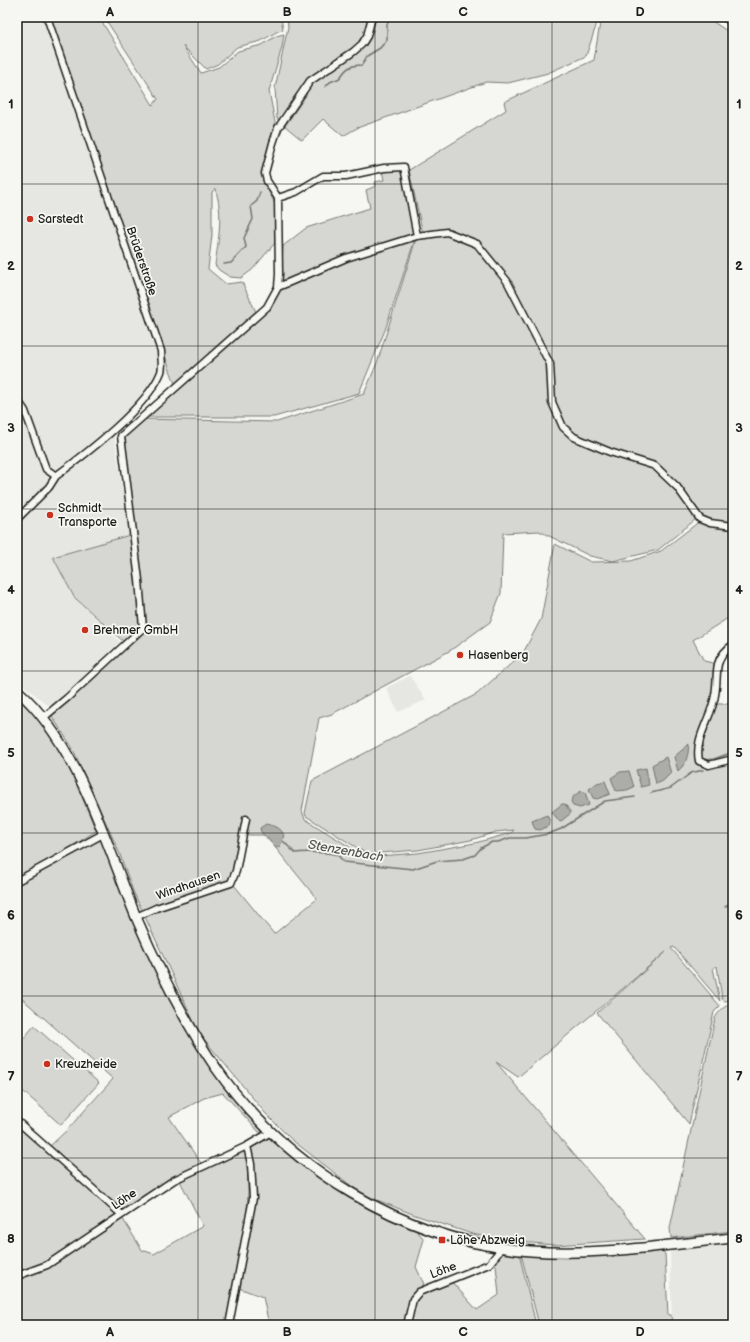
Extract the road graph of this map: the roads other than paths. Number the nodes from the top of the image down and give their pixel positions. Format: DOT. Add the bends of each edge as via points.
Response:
graph roads {
  1 [pos="47,17"];
  2 [pos="372,17"];
  3 [pos="278,198"];
  4 [pos="417,236"];
  5 [pos="278,287"];
  6 [pos="17,405"];
  7 [pos="56,476"];
  8 [pos="17,519"];
  9 [pos="733,526"];
  10 [pos="733,645"];
  11 [pos="17,690"];
  12 [pos="43,718"];
  13 [pos="733,759"];
  14 [pos="246,819"];
  15 [pos="103,834"];
  16 [pos="17,881"];
  17 [pos="136,917"];
  18 [pos="17,1121"];
  19 [pos="271,1132"];
  20 [pos="247,1146"];
  21 [pos="121,1214"];
  22 [pos="733,1238"];
  23 [pos="500,1247"];
  24 [pos="17,1276"];
  25 [pos="229,1325"];
  26 [pos="407,1325"];
  1 -- 7 [label="street, Brüderstraße" via="162,351 161,371 150,392 113,429"];
  2 -- 3 [label="street" via="362,44 310,81 278,128 265,173"];
  3 -- 4 [label="street" via="296,192 323,176 346,176 384,168 404,167"];
  3 -- 5 [label="street"];
  4 -- 5 [label="street" via="346,258"];
  4 -- 9 [label="street" via="447,232 477,244 507,281 550,364 552,402 563,427 574,437 655,466 677,487 700,518 710,523"];
  5 -- 12 [label="street" via="266,307 121,436 143,628"];
  6 -- 7 [label="street" via="21,405 25,411 46,469"];
  7 -- 8 [label="street, Brüderstraße" via="49,488"];
  10 -- 13 [label="street" via="724,653 718,664 715,697 699,744 699,761 709,765"];
  11 -- 12 [label="main road"];
  12 -- 15 [label="main road" via="68,754"];
  14 -- 17 [label="street, Windhausen" via="236,871 230,883"];
  15 -- 16 [label="street"];
  15 -- 17 [label="main road"];
  17 -- 19 [label="main road" via="168,987 195,1035 242,1101"];
  18 -- 21 [label="street"];
  19 -- 20 [label="street, Löhe"];
  19 -- 23 [label="main road" via="325,1176 361,1199 401,1219 438,1232"];
  20 -- 21 [label="street, Löhe" via="174,1180"];
  20 -- 25 [label="street" via="253,1198"];
  21 -- 24 [label="street, Löhe" via="47,1265"];
  22 -- 23 [label="main road" via="584,1252 532,1251"];
  23 -- 26 [label="street, Löhe" via="489,1264 427,1287 416,1294 411,1304"];
}
